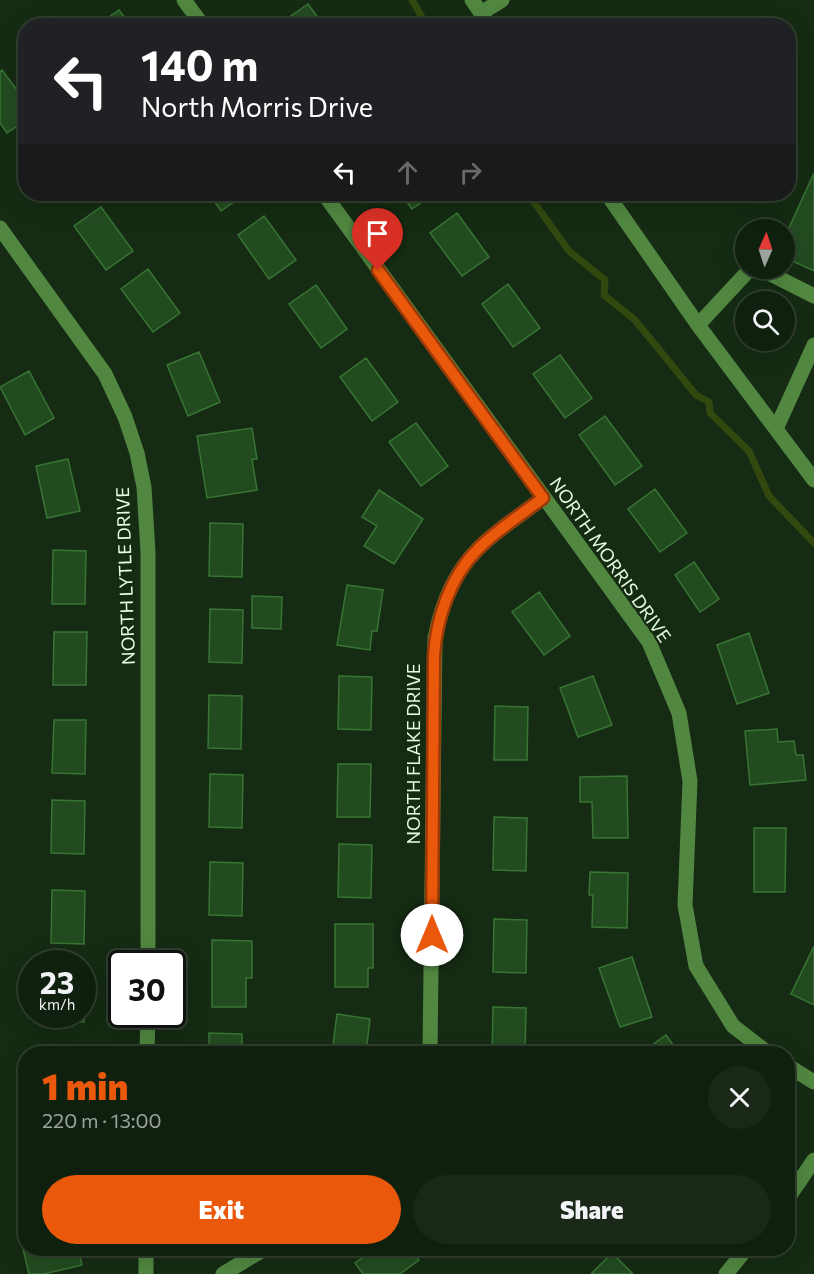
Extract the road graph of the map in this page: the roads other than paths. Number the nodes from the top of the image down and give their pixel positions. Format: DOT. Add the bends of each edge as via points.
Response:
graph roads {
  1 [pos="184,0"];
  2 [pos="502,0"];
  3 [pos="481,13"];
  4 [pos="197,18"];
  5 [pos="329,201"];
  6 [pos="612,201"];
  7 [pos="0,228"];
  8 [pos="740,279"];
  9 [pos="781,279"];
  10 [pos="814,296"];
  11 [pos="698,325"];
  12 [pos="814,345"];
  13 [pos="776,429"];
  14 [pos="814,480"];
  15 [pos="543,498"];
  16 [pos="148,950"];
  17 [pos="148,1028"];
  18 [pos="147,1046"];
  19 [pos="430,1046"];
  20 [pos="759,1046"];
  21 [pos="795,1070"];
  22 [pos="814,1082"];
  23 [pos="814,1160"];
  24 [pos="795,1188"];
  25 [pos="146,1256"];
  26 [pos="253,1256"];
  27 [pos="741,1256"];
  28 [pos="146,1274"];
  29 [pos="223,1274"];
  30 [pos="726,1274"];
  1 -- 4 [label="street"];
  2 -- 3 [label="street"];
  5 -- 15 [label="street, NORTH MORRIS DRIVE"];
  6 -- 11 [label="street"];
  7 -- 16 [label="street, NORTH LYTLE DRIVE" via="105,374 125,417 144,487 148,552"];
  8 -- 11 [label="street"];
  9 -- 10 [label="street"];
  11 -- 13 [label="street"];
  12 -- 13 [label="street"];
  13 -- 14 [label="street"];
  15 -- 19 [label="street, NORTH FLAKE DRIVE" via="476,551 439,617 435,638"];
  15 -- 20 [label="street, NORTH MORRIS DRIVE" via="649,642 679,713 690,781 686,905 696,966 733,1026"];
  17 -- 18 [label="street"];
  21 -- 22 [label="street"];
  23 -- 24 [label="street"];
  25 -- 28 [label="street"];
  26 -- 29 [label="street"];
  27 -- 30 [label="street"];
}
